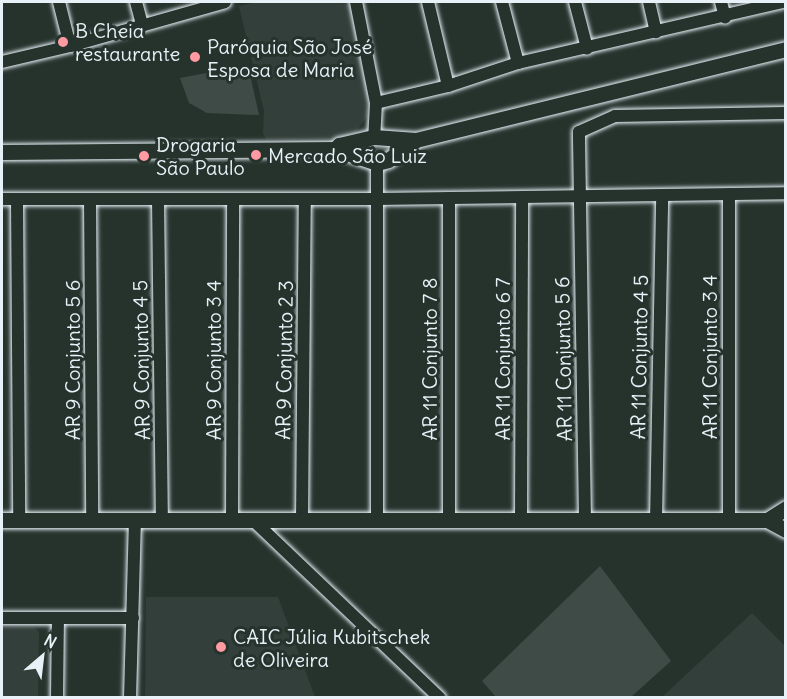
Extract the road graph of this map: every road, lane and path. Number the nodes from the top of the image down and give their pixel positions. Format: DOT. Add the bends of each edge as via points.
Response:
graph roads {
  1 [pos="59,2"];
  2 [pos="136,2"];
  3 [pos="225,2"];
  4 [pos="356,2"];
  5 [pos="428,2"];
  6 [pos="502,2"];
  7 [pos="575,2"];
  8 [pos="649,2"];
  9 [pos="721,2"];
  10 [pos="783,2"];
  11 [pos="205,4"];
  12 [pos="724,17"];
  13 [pos="142,24"];
  14 [pos="656,32"];
  15 [pos="70,46"];
  16 [pos="587,48"];
  17 [pos="786,49"];
  18 [pos="2,62"];
  19 [pos="518,63"];
  20 [pos="448,86"];
  21 [pos="376,103"];
  22 [pos="786,113"];
  23 [pos="374,139"];
  24 [pos="416,140"];
  25 [pos="335,148"];
  26 [pos="2,152"];
  27 [pos="377,161"];
  28 [pos="729,194"];
  29 [pos="786,194"];
  30 [pos="662,195"];
  31 [pos="580,196"];
  32 [pos="522,197"];
  33 [pos="449,198"];
  34 [pos="2,199"];
  35 [pos="17,199"];
  36 [pos="90,199"];
  37 [pos="158,199"];
  38 [pos="233,199"];
  39 [pos="305,200"];
  40 [pos="376,200"];
  41 [pos="786,508"];
  42 [pos="2,520"];
  43 [pos="19,520"];
  44 [pos="92,520"];
  45 [pos="135,520"];
  46 [pos="162,520"];
  47 [pos="232,520"];
  48 [pos="253,520"];
  49 [pos="302,520"];
  50 [pos="377,520"];
  51 [pos="449,520"];
  52 [pos="520,520"];
  53 [pos="585,520"];
  54 [pos="656,520"];
  55 [pos="729,520"];
  56 [pos="767,520"];
  57 [pos="786,531"];
  58 [pos="2,618"];
  59 [pos="58,618"];
  60 [pos="133,618"];
  61 [pos="57,698"];
  62 [pos="130,698"];
  63 [pos="440,698"];
  1 -- 15 [label="street"];
  2 -- 13 [label="street"];
  3 -- 11 [label="street"];
  4 -- 21 [label="street"];
  5 -- 20 [label="street"];
  6 -- 19 [label="street"];
  7 -- 16 [label="street"];
  8 -- 14 [label="street"];
  9 -- 12 [label="street"];
  10 -- 12 [label="street"];
  11 -- 13 [label="street"];
  12 -- 14 [label="street"];
  13 -- 15 [label="street"];
  14 -- 16 [label="street"];
  15 -- 18 [label="street"];
  16 -- 19 [label="street"];
  17 -- 24 [label="street"];
  19 -- 20 [label="street"];
  20 -- 21 [label="street"];
  21 -- 23 [label="street"];
  22 -- 31 [label="street, AR 11 Conjunto 5 6" via="615,116 579,132"];
  23 -- 24 [label="street"];
  23 -- 25 [label="street"];
  23 -- 27 [label="street" via="389,148"];
  23 -- 27 [label="street" via="361,152"];
  24 -- 27 [label="street"];
  25 -- 26 [label="street"];
  25 -- 27 [label="street"];
  27 -- 40 [label="street"];
  28 -- 29 [label="street"];
  28 -- 30 [label="street"];
  28 -- 55 [label="street, AR 11 Conjunto 3 4"];
  30 -- 31 [label="street"];
  30 -- 54 [label="street, AR 11 Conjunto 4 5"];
  31 -- 32 [label="street"];
  31 -- 53 [label="street, AR 11 Conjunto 5 6"];
  32 -- 33 [label="street"];
  32 -- 52 [label="street, AR 11 Conjunto 6 7"];
  33 -- 40 [label="street"];
  33 -- 51 [label="street, AR 11 Conjunto 7 8"];
  34 -- 35 [label="street"];
  35 -- 36 [label="street"];
  35 -- 43 [label="street"];
  36 -- 37 [label="street"];
  36 -- 44 [label="street, AR 9 Conjunto 5 6"];
  37 -- 38 [label="street"];
  37 -- 46 [label="street, AR 9 Conjunto 4 5"];
  38 -- 39 [label="street"];
  38 -- 47 [label="street, AR 9 Conjunto 3 4"];
  39 -- 40 [label="street"];
  39 -- 49 [label="street, AR 9 Conjunto 2 3"];
  40 -- 50 [label="street"];
  41 -- 56 [label="street"];
  42 -- 43 [label="street"];
  43 -- 44 [label="street"];
  44 -- 45 [label="street"];
  45 -- 46 [label="street"];
  45 -- 60 [label="street"];
  46 -- 47 [label="street"];
  47 -- 48 [label="street"];
  48 -- 49 [label="street"];
  48 -- 63 [label="street"];
  49 -- 50 [label="street"];
  50 -- 51 [label="street"];
  51 -- 52 [label="street"];
  52 -- 53 [label="street"];
  53 -- 54 [label="street"];
  54 -- 55 [label="street"];
  55 -- 56 [label="street"];
  56 -- 57 [label="street"];
  58 -- 59 [label="street"];
  59 -- 60 [label="street"];
  59 -- 61 [label="street"];
  60 -- 62 [label="street"];
}
